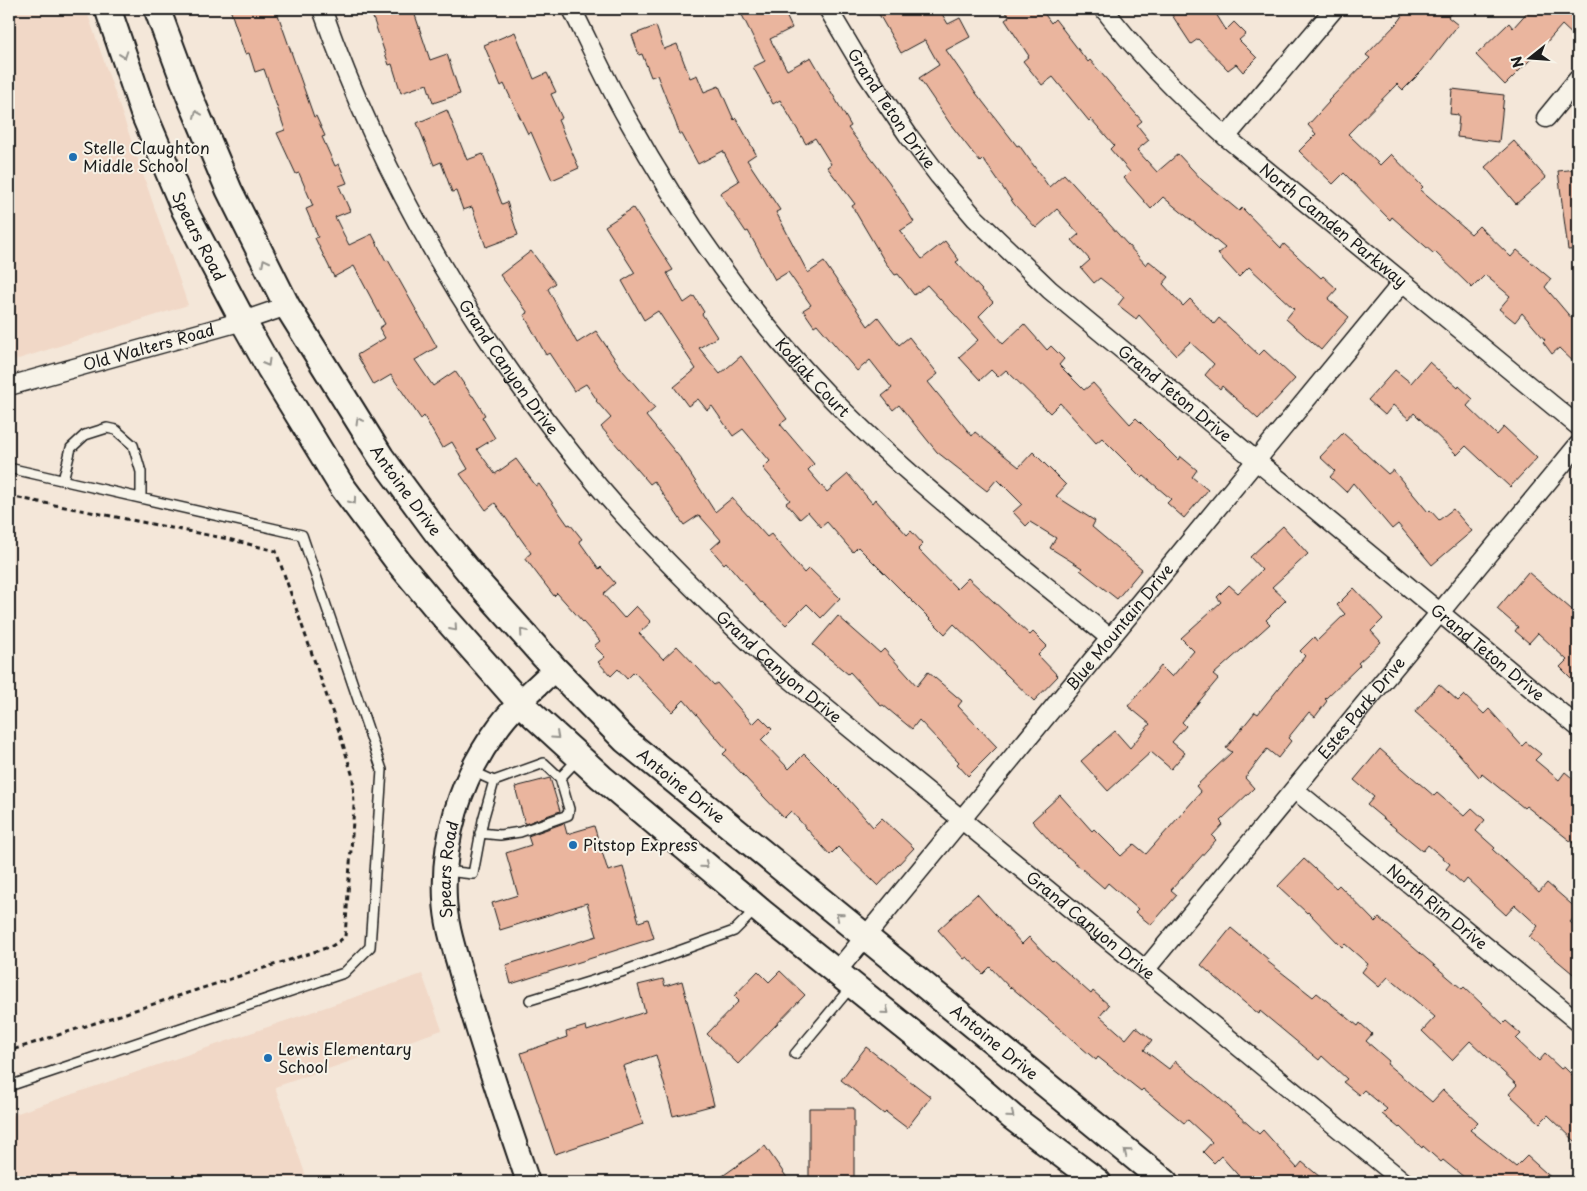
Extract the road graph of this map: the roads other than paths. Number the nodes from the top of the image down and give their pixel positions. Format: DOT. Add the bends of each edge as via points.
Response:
graph roads {
  1 [pos="108,9"];
  2 [pos="158,9"];
  3 [pos="322,9"];
  4 [pos="572,9"];
  5 [pos="828,9"];
  6 [pos="1104,9"];
  7 [pos="1334,9"];
  8 [pos="1578,79"];
  9 [pos="1546,118"];
  10 [pos="1226,137"];
  11 [pos="1402,283"];
  12 [pos="287,306"];
  13 [pos="243,321"];
  14 [pos="9,386"];
  15 [pos="1578,426"];
  16 [pos="1578,445"];
  17 [pos="1256,461"];
  18 [pos="9,470"];
  19 [pos="62,480"];
  20 [pos="141,498"];
  21 [pos="1440,613"];
  22 [pos="1110,638"];
  23 [pos="555,669"];
  24 [pos="520,703"];
  25 [pos="1578,727"];
  26 [pos="580,757"];
  27 [pos="472,771"];
  28 [pos="560,778"];
  29 [pos="494,781"];
  30 [pos="1295,790"];
  31 [pos="962,819"];
  32 [pos="480,833"];
  33 [pos="445,871"];
  34 [pos="757,908"];
  35 [pos="864,936"];
  36 [pos="1145,970"];
  37 [pos="845,978"];
  38 [pos="530,1000"];
  39 [pos="1578,1022"];
  40 [pos="795,1054"];
  41 [pos="9,1086"];
  42 [pos="528,1182"];
  43 [pos="1098,1182"];
  44 [pos="1165,1182"];
  45 [pos="1404,1182"];
  1 -- 13 [label="main road, Spears Road, one-way" via="143,112 185,211"];
  12 -- 2 [label="main road, one-way" via="229,190 189,95"];
  3 -- 31 [label="street, Grand Canyon Drive" via="352,87 408,205 463,300 551,427 659,554 721,616 784,674"];
  4 -- 22 [label="street, Kodiak Court" via="626,117 674,198 767,326 870,437 948,506"];
  5 -- 17 [label="street, Grand Teton Drive" via="908,135 975,218 1050,290"];
  6 -- 10 [label="street, North Camden Parkway" via="1149,63"];
  7 -- 10 [label="street"];
  8 -- 9 [label="street"];
  10 -- 11 [label="street, North Camden Parkway"];
  11 -- 15 [label="street, North Camden Parkway"];
  11 -- 17 [label="street, Blue Mountain Drive"];
  12 -- 13 [label="street, Old Walters Road"];
  23 -- 12 [label="main road, Antoine Drive, one-way" via="456,556 387,465"];
  13 -- 14 [label="street, Old Walters Road"];
  13 -- 24 [label="main road, one-way" via="341,485 410,577"];
  16 -- 21 [label="street, Estes Park Drive"];
  17 -- 21 [label="street, Grand Teton Drive"];
  17 -- 22 [label="street, Blue Mountain Drive"];
  18 -- 19 [label="lane"];
  19 -- 20 [label="lane"];
  19 -- 20 [label="lane" via="71,448 85,435 107,428 116,430 133,445 141,472"];
  20 -- 41 [label="lane" via="302,535 382,770 370,947 344,974"];
  21 -- 25 [label="street, Grand Teton Drive"];
  21 -- 30 [label="street, Estes Park Drive"];
  22 -- 31 [label="street, Blue Mountain Drive"];
  23 -- 24 [label="street, Spears Road"];
  35 -- 23 [label="main road, Antoine Drive, one-way" via="625,740"];
  24 -- 26 [label="main road, one-way"];
  24 -- 27 [label="street, Spears Road" via="495,731"];
  26 -- 28 [label="lane"];
  26 -- 34 [label="main road, one-way"];
  27 -- 29 [label="lane"];
  27 -- 33 [label="street, Spears Road" via="455,811"];
  28 -- 29 [label="lane" via="544,763"];
  28 -- 32 [label="lane" via="568,815 520,832"];
  29 -- 32 [label="lane"];
  30 -- 36 [label="street, Estes Park Drive"];
  30 -- 39 [label="street, North Rim Drive"];
  31 -- 35 [label="street, Blue Mountain Drive"];
  31 -- 36 [label="street, Grand Canyon Drive"];
  32 -- 33 [label="lane" via="473,874"];
  33 -- 42 [label="street, Spears Road" via="445,900 452,941 473,1016"];
  34 -- 37 [label="main road"];
  34 -- 38 [label="lane" via="734,931 621,972"];
  35 -- 37 [label="street, Blue Mountain Drive"];
  44 -- 35 [label="main road, Antoine Drive, one-way"];
  36 -- 45 [label="street, Grand Canyon Drive"];
  37 -- 40 [label="lane"];
  37 -- 43 [label="main road, one-way" via="1012,1117"];
}
